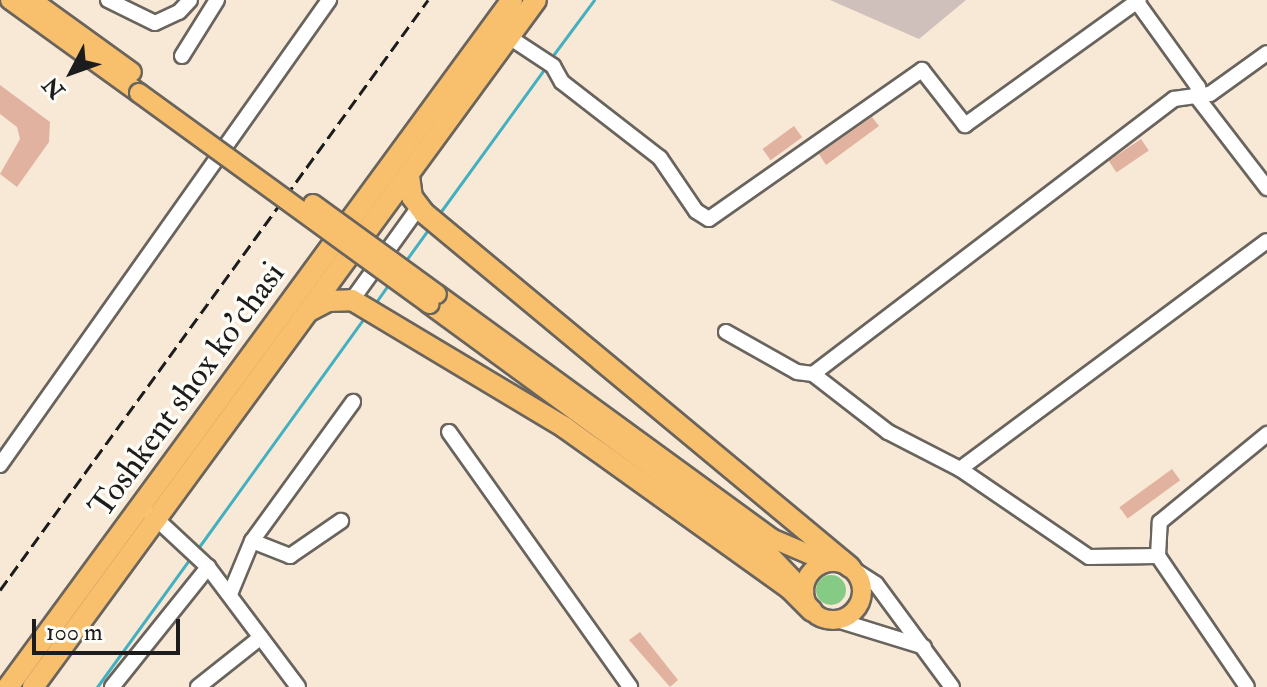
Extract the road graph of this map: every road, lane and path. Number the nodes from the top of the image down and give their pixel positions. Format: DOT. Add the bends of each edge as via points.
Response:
graph roads {
  1 [pos="10,0"];
  2 [pos="32,0"];
  3 [pos="108,0"];
  4 [pos="190,0"];
  5 [pos="217,0"];
  6 [pos="329,0"];
  7 [pos="512,0"];
  8 [pos="536,0"];
  9 [pos="1138,1"];
  10 [pos="509,37"];
  11 [pos="1267,53"];
  12 [pos="182,56"];
  13 [pos="143,88"];
  14 [pos="1197,97"];
  15 [pos="430,129"];
  16 [pos="409,176"];
  17 [pos="1267,188"];
  18 [pos="421,210"];
  19 [pos="1267,241"];
  20 [pos="433,299"];
  21 [pos="355,302"];
  22 [pos="311,310"];
  23 [pos="726,332"];
  24 [pos="813,374"];
  25 [pos="353,402"];
  26 [pos="449,432"];
  27 [pos="1267,434"];
  28 [pos="0,465"];
  29 [pos="960,469"];
  30 [pos="141,506"];
  31 [pos="159,520"];
  32 [pos="341,521"];
  33 [pos="252,541"];
  34 [pos="1158,556"];
  35 [pos="204,562"];
  36 [pos="827,562"];
  37 [pos="850,567"];
  38 [pos="804,591"];
  39 [pos="230,594"];
  40 [pos="812,611"];
  41 [pos="837,620"];
  42 [pos="261,637"];
  43 [pos="924,648"];
  44 [pos="8,687"];
  45 [pos="33,687"];
  46 [pos="112,687"];
  47 [pos="198,687"];
  48 [pos="298,687"];
  49 [pos="630,687"];
  50 [pos="952,687"];
  51 [pos="1247,687"];
  1 -- 13 [label="main road"];
  2 -- 13 [label="main road"];
  3 -- 4 [label="street" via="155,23"];
  5 -- 12 [label="street"];
  6 -- 28 [label="street"];
  7 -- 15 [label="highway"];
  8 -- 10 [label="highway"];
  9 -- 10 [label="street" via="965,125 922,70 709,219 696,211 660,158 562,82 549,63"];
  9 -- 14 [label="street" via="1198,87"];
  10 -- 15 [label="highway"];
  11 -- 14 [label="street" via="1210,94"];
  13 -- 20 [label="main road, bridge"];
  14 -- 17 [label="street"];
  14 -- 24 [label="street" via="1174,99"];
  15 -- 16 [label="highway, Toshkent shox ko'chasi"];
  15 -- 30 [label="highway, Toshkent shox ko'chasi"];
  16 -- 18 [label="highway"];
  16 -- 22 [label="highway, Toshkent shox ko'chasi"];
  18 -- 21 [label="street"];
  18 -- 37 [label="highway"];
  19 -- 29 [label="street"];
  20 -- 36 [label="main road" via="771,538"];
  20 -- 38 [label="main road" via="765,550"];
  21 -- 22 [label="highway" via="328,301"];
  21 -- 40 [label="highway" via="564,427 777,580"];
  22 -- 31 [label="highway, Toshkent shox ko'chasi"];
  23 -- 24 [label="street" via="797,372"];
  24 -- 29 [label="street" via="888,432"];
  25 -- 33 [label="street"];
  26 -- 49 [label="street"];
  27 -- 34 [label="street" via="1160,522"];
  29 -- 34 [label="street" via="1089,557"];
  30 -- 31 [label="street"];
  30 -- 44 [label="highway, Toshkent shox ko'chasi"];
  31 -- 35 [label="street"];
  31 -- 45 [label="highway, Toshkent shox ko'chasi"];
  32 -- 33 [label="street" via="290,556"];
  33 -- 39 [label="street"];
  34 -- 51 [label="street"];
  35 -- 39 [label="street"];
  35 -- 46 [label="street"];
  36 -- 37 [label="main road"];
  36 -- 38 [label="main road" via="812,571"];
  37 -- 41 [label="main road" via="860,581 861,598 852,613"];
  37 -- 43 [label="street" via="876,584"];
  38 -- 40 [label="main road"];
  39 -- 42 [label="street"];
  40 -- 41 [label="main road"];
  41 -- 43 [label="street"];
  42 -- 47 [label="street"];
  42 -- 48 [label="street"];
  43 -- 50 [label="street"];
}
